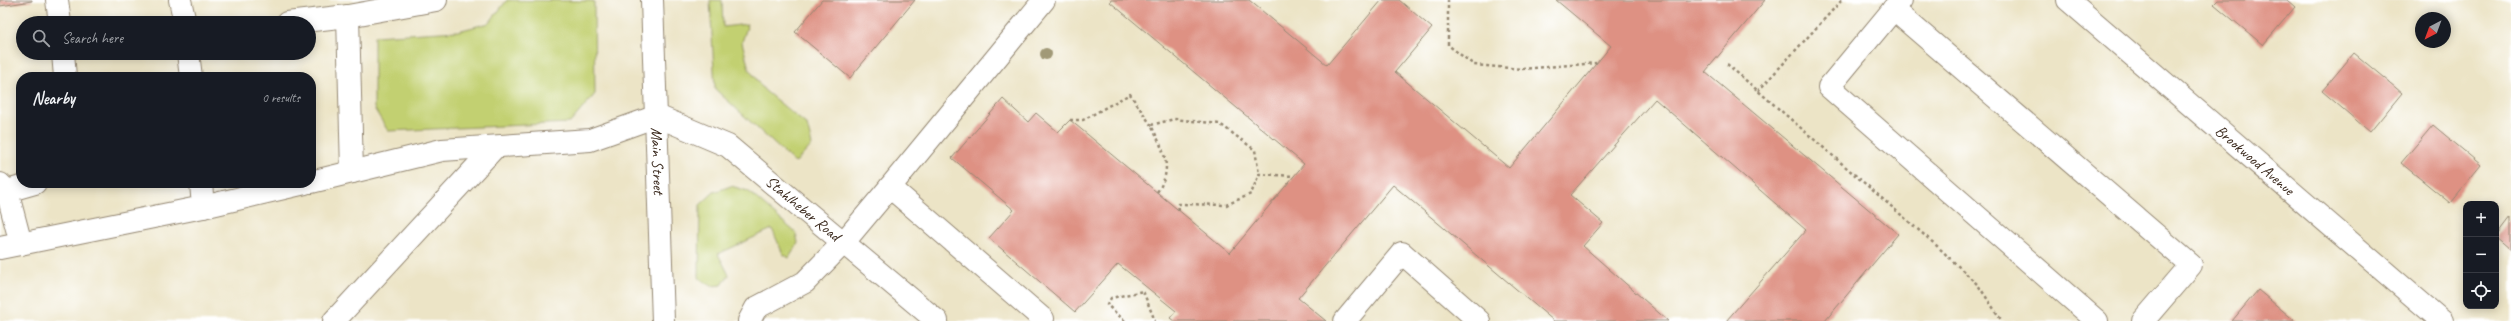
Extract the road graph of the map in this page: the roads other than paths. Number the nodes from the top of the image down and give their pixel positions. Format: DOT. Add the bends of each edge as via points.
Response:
graph roads {
  1 [pos="57,0"];
  2 [pos="180,0"];
  3 [pos="436,0"];
  4 [pos="652,0"];
  5 [pos="1044,0"];
  6 [pos="2068,0"];
  7 [pos="1897,5"];
  8 [pos="59,16"];
  9 [pos="183,16"];
  10 [pos="348,16"];
  11 [pos="316,20"];
  12 [pos="64,60"];
  13 [pos="189,60"];
  14 [pos="65,72"];
  15 [pos="190,72"];
  16 [pos="657,116"];
  17 [pos="495,147"];
  18 [pos="352,172"];
  19 [pos="316,181"];
  20 [pos="16,186"];
  21 [pos="890,187"];
  22 [pos="3,188"];
  23 [pos="201,188"];
  24 [pos="284,188"];
  25 [pos="203,207"];
  26 [pos="844,242"];
  27 [pos="21,244"];
  28 [pos="0,248"];
  29 [pos="334,321"];
  30 [pos="663,321"];
  31 [pos="750,321"];
  32 [pos="937,321"];
  33 [pos="1041,321"];
  34 [pos="1345,321"];
  35 [pos="1479,321"];
  36 [pos="2097,321"];
  37 [pos="2143,321"];
  38 [pos="2442,321"];
  1 -- 8 [label="street"];
  2 -- 9 [label="street"];
  3 -- 10 [label="street"];
  4 -- 16 [label="street, Main Street"];
  5 -- 21 [label="street"];
  6 -- 38 [label="street, Brookwood Avenue"];
  7 -- 36 [label="street" via="1829,87"];
  7 -- 37 [label="street" via="2191,265"];
  10 -- 11 [label="street"];
  10 -- 18 [label="street"];
  12 -- 14 [label="street"];
  13 -- 15 [label="street"];
  16 -- 17 [label="street" via="590,140"];
  16 -- 26 [label="street, Stahlheber Road" via="728,146"];
  16 -- 30 [label="street, Main Street"];
  17 -- 18 [label="street" via="442,150"];
  17 -- 29 [label="street"];
  18 -- 19 [label="street"];
  20 -- 22 [label="street"];
  21 -- 26 [label="street"];
  21 -- 33 [label="street" via="1043,319"];
  22 -- 27 [label="street"];
  23 -- 25 [label="street"];
  24 -- 25 [label="street"];
  25 -- 27 [label="street"];
  26 -- 31 [label="street" via="805,282 756,308"];
  26 -- 32 [label="street, Stahlheber Road"];
  27 -- 28 [label="street"];
  34 -- 35 [label="street" via="1402,253"];
}
